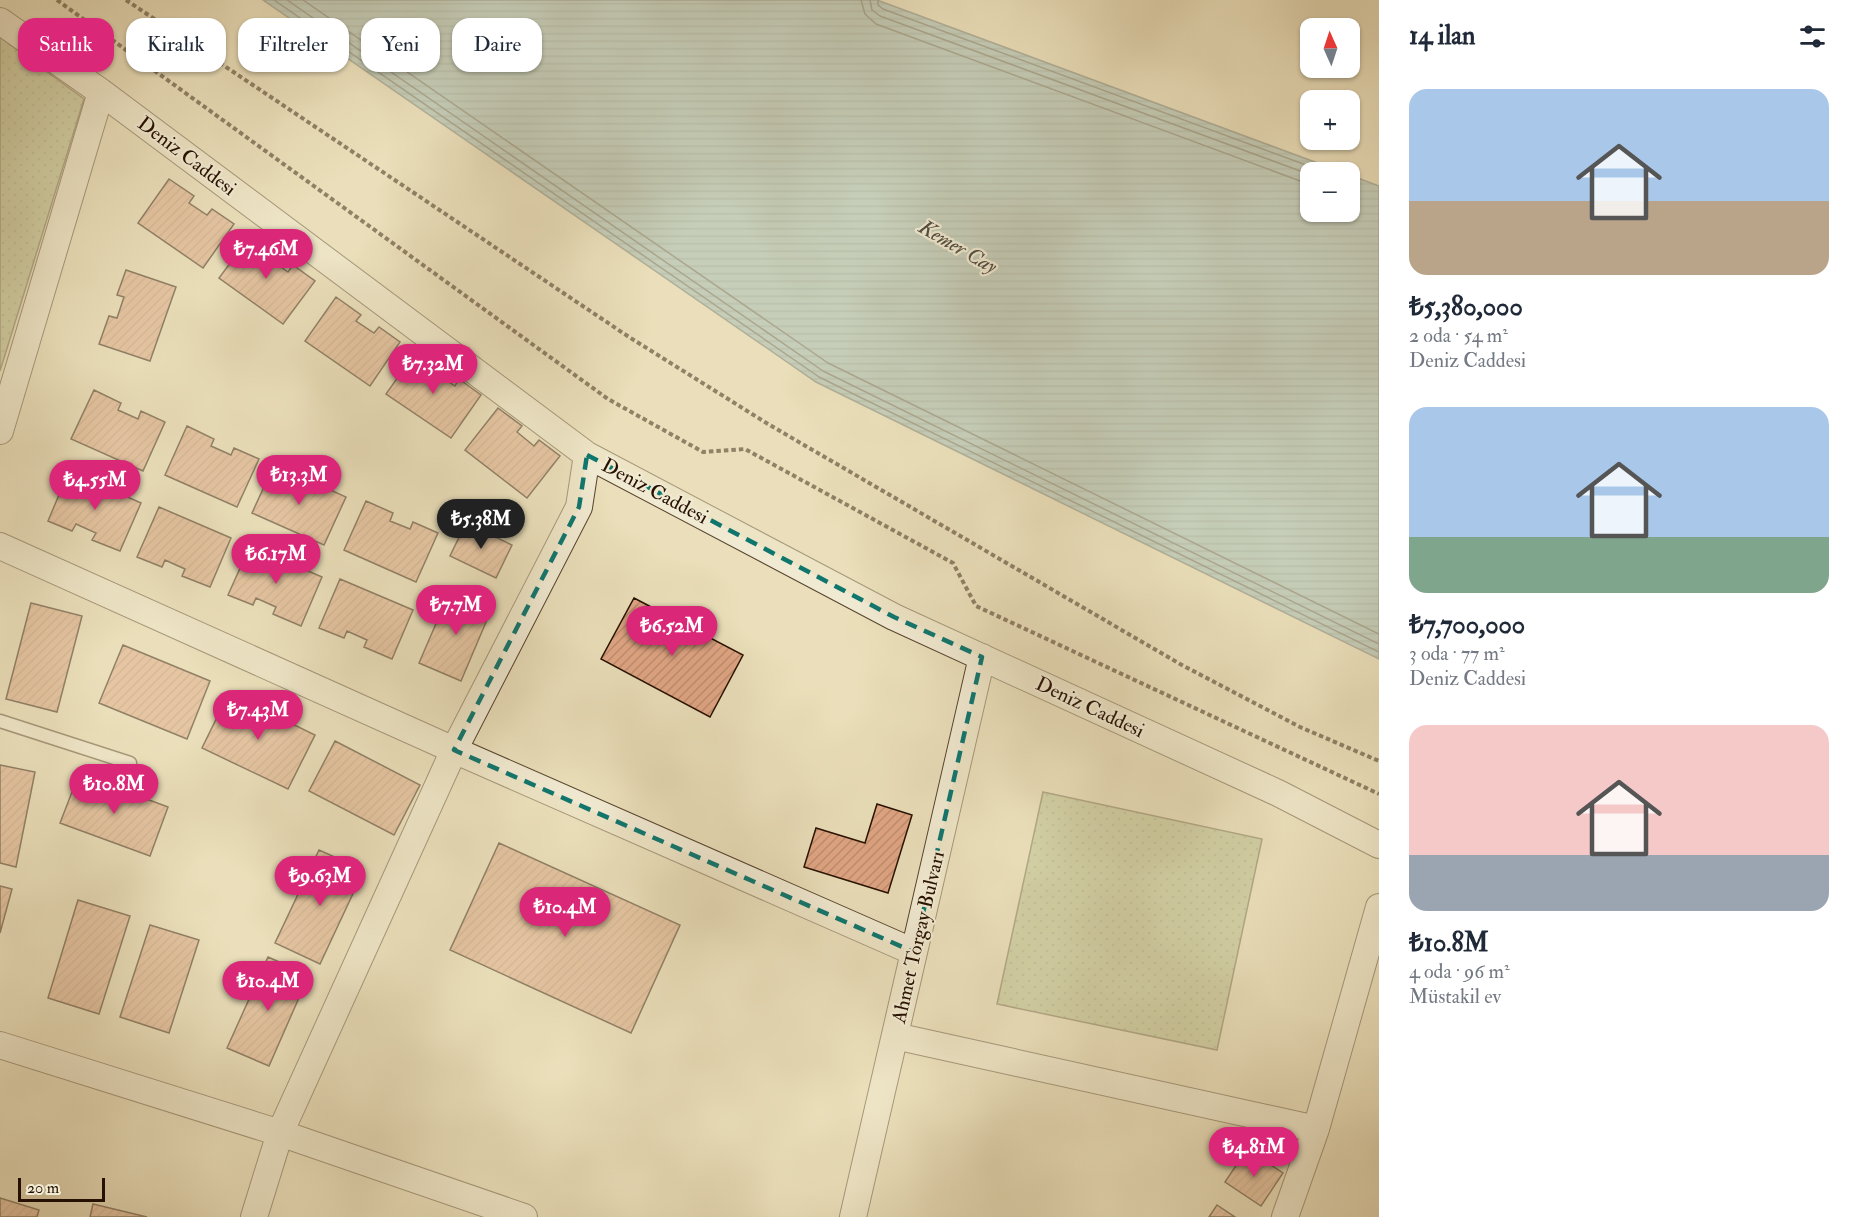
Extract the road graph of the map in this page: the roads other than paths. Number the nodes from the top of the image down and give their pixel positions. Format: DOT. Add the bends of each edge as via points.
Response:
graph roads {
  1 [pos="0,21"];
  2 [pos="101,93"];
  3 [pos="0,430"];
  4 [pos="588,455"];
  5 [pos="0,546"];
  6 [pos="982,657"];
  7 [pos="0,721"];
  8 [pos="454,750"];
  9 [pos="130,763"];
  10 [pos="1379,845"];
  11 [pos="1379,907"];
  12 [pos="914,952"];
  13 [pos="894,1036"];
  14 [pos="0,1045"];
  15 [pos="1316,1129"];
  16 [pos="280,1133"];
  17 [pos="254,1217"];
  18 [pos="524,1217"];
  19 [pos="853,1217"];
  20 [pos="1285,1217"];
  1 -- 2 [label="street, Deniz Caddesi"];
  2 -- 3 [label="street"];
  2 -- 4 [label="street, Deniz Caddesi"];
  4 -- 6 [label="street, Deniz Caddesi" via="894,617"];
  4 -- 8 [label="street" via="579,507"];
  5 -- 8 [label="street"];
  6 -- 10 [label="street, Deniz Caddesi" via="1278,793"];
  6 -- 12 [label="street, Ahmet Torgay Bulvarı"];
  7 -- 9 [label="lane"];
  8 -- 12 [label="street"];
  8 -- 16 [label="street"];
  11 -- 15 [label="street"];
  12 -- 13 [label="street, Ahmet Torgay Bulvarı"];
  13 -- 15 [label="street"];
  13 -- 19 [label="street, Ahmet Torgay Bulvarı"];
  14 -- 16 [label="street"];
  15 -- 20 [label="street"];
  16 -- 17 [label="street"];
  16 -- 18 [label="street"];
}
